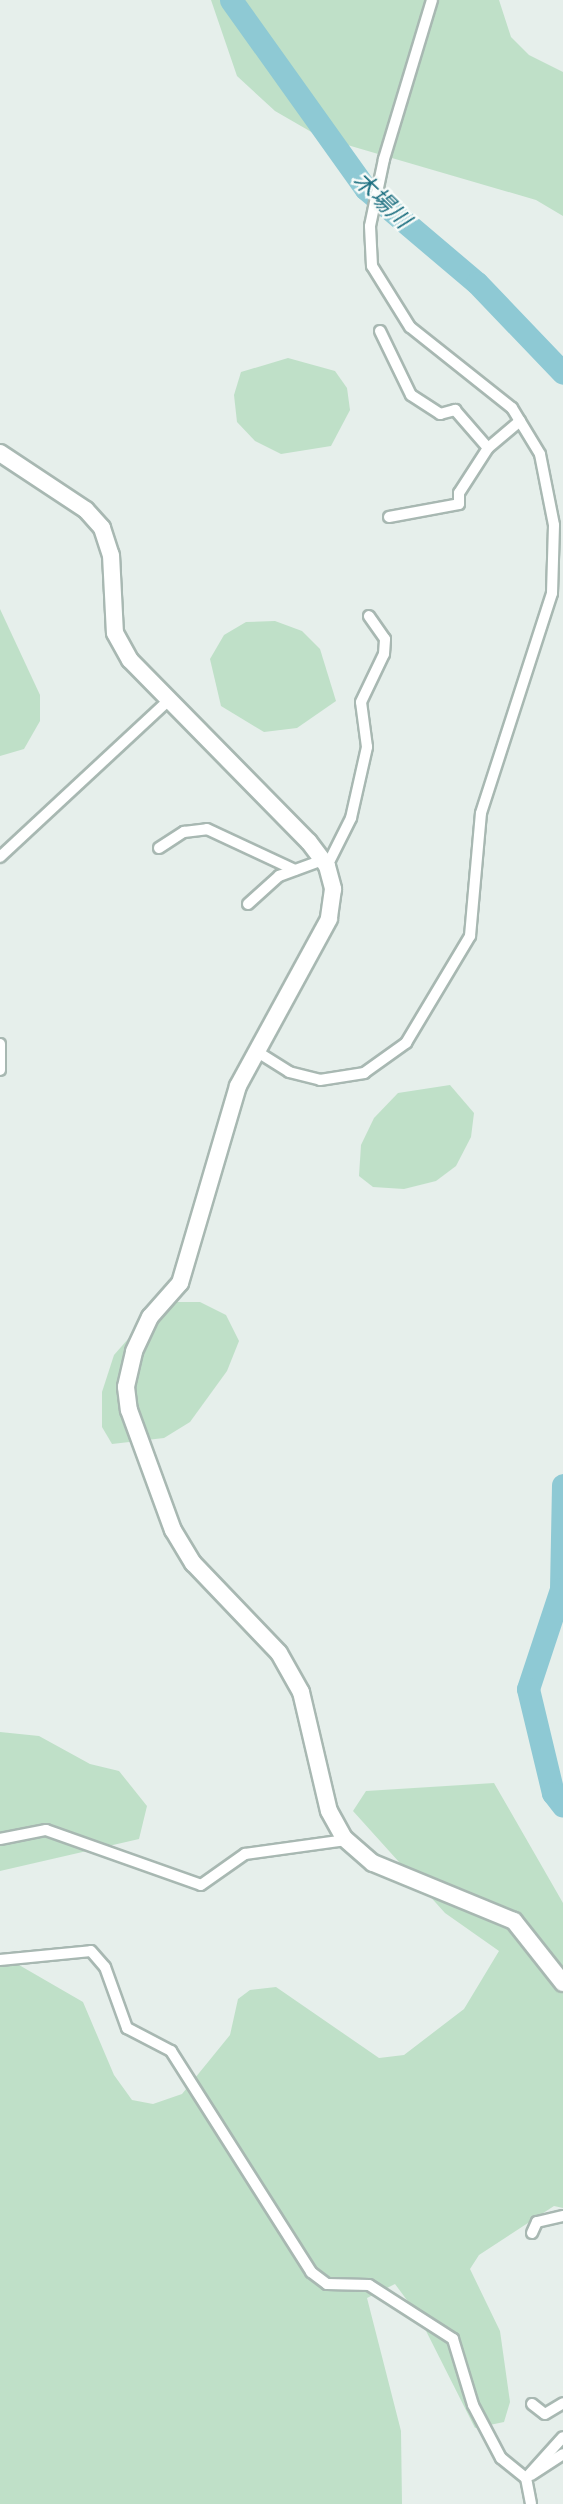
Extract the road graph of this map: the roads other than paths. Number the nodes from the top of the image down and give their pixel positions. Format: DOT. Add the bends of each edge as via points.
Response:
graph roads {
  1 [pos="432,0"];
  2 [pos="380,331"];
  3 [pos="520,421"];
  4 [pos="488,449"];
  5 [pos="0,453"];
  6 [pos="388,517"];
  7 [pos="369,616"];
  8 [pos="167,702"];
  9 [pos="159,848"];
  10 [pos="0,857"];
  11 [pos="325,863"];
  12 [pos="295,870"];
  13 [pos="248,904"];
  14 [pos="0,1044"];
  15 [pos="256,1051"];
  16 [pos="0,1070"];
  17 [pos="0,1839"];
  18 [pos="346,1840"];
  19 [pos="0,1960"];
  20 [pos="563,1983"];
  21 [pos="563,2216"];
  22 [pos="532,2233"];
  23 [pos="563,2403"];
  24 [pos="532,2404"];
  25 [pos="563,2437"];
  26 [pos="563,2454"];
  27 [pos="526,2478"];
  28 [pos="531,2504"];
  1 -- 3 [label="street" via="411,51 384,159 369,226 372,266 410,327"];
  2 -- 4 [label="street" via="411,395 440,414 455,410"];
  3 -- 4 [label="street"];
  3 -- 15 [label="street" via="540,454 554,525 552,593 481,813 470,936 406,1043 365,1073 320,1080 289,1072"];
  4 -- 6 [label="street" via="458,493 459,504"];
  5 -- 8 [label="street" via="76,503 102,528 111,555 115,633"];
  7 -- 11 [label="street" via="385,639 384,654 360,702 367,747 351,818"];
  8 -- 10 [label="street"];
  8 -- 11 [label="street"];
  9 -- 12 [label="street" via="184,832 207,829"];
  11 -- 12 [label="street"];
  11 -- 15 [label="street" via="330,919"];
  12 -- 13 [label="street"];
  14 -- 16 [label="street"];
  15 -- 18 [label="street" via="224,1126 195,1248 180,1283 150,1317 126,1387 173,1530 193,1563 279,1653 301,1692 329,1811"];
  17 -- 18 [label="street" via="46,1830 201,1885 245,1854"];
  18 -- 20 [label="street" via="373,1863 514,1921"];
  19 -- 27 [label="street" via="91,1951 105,1967 127,2028 171,2051 311,2272 327,2284 369,2285 453,2339 478,2416 501,2458"];
  21 -- 22 [label="street" via="537,2222"];
  23 -- 24 [label="street" via="545,2414"];
  25 -- 27 [label="street"];
  26 -- 27 [label="street"];
  27 -- 28 [label="street"];
}
